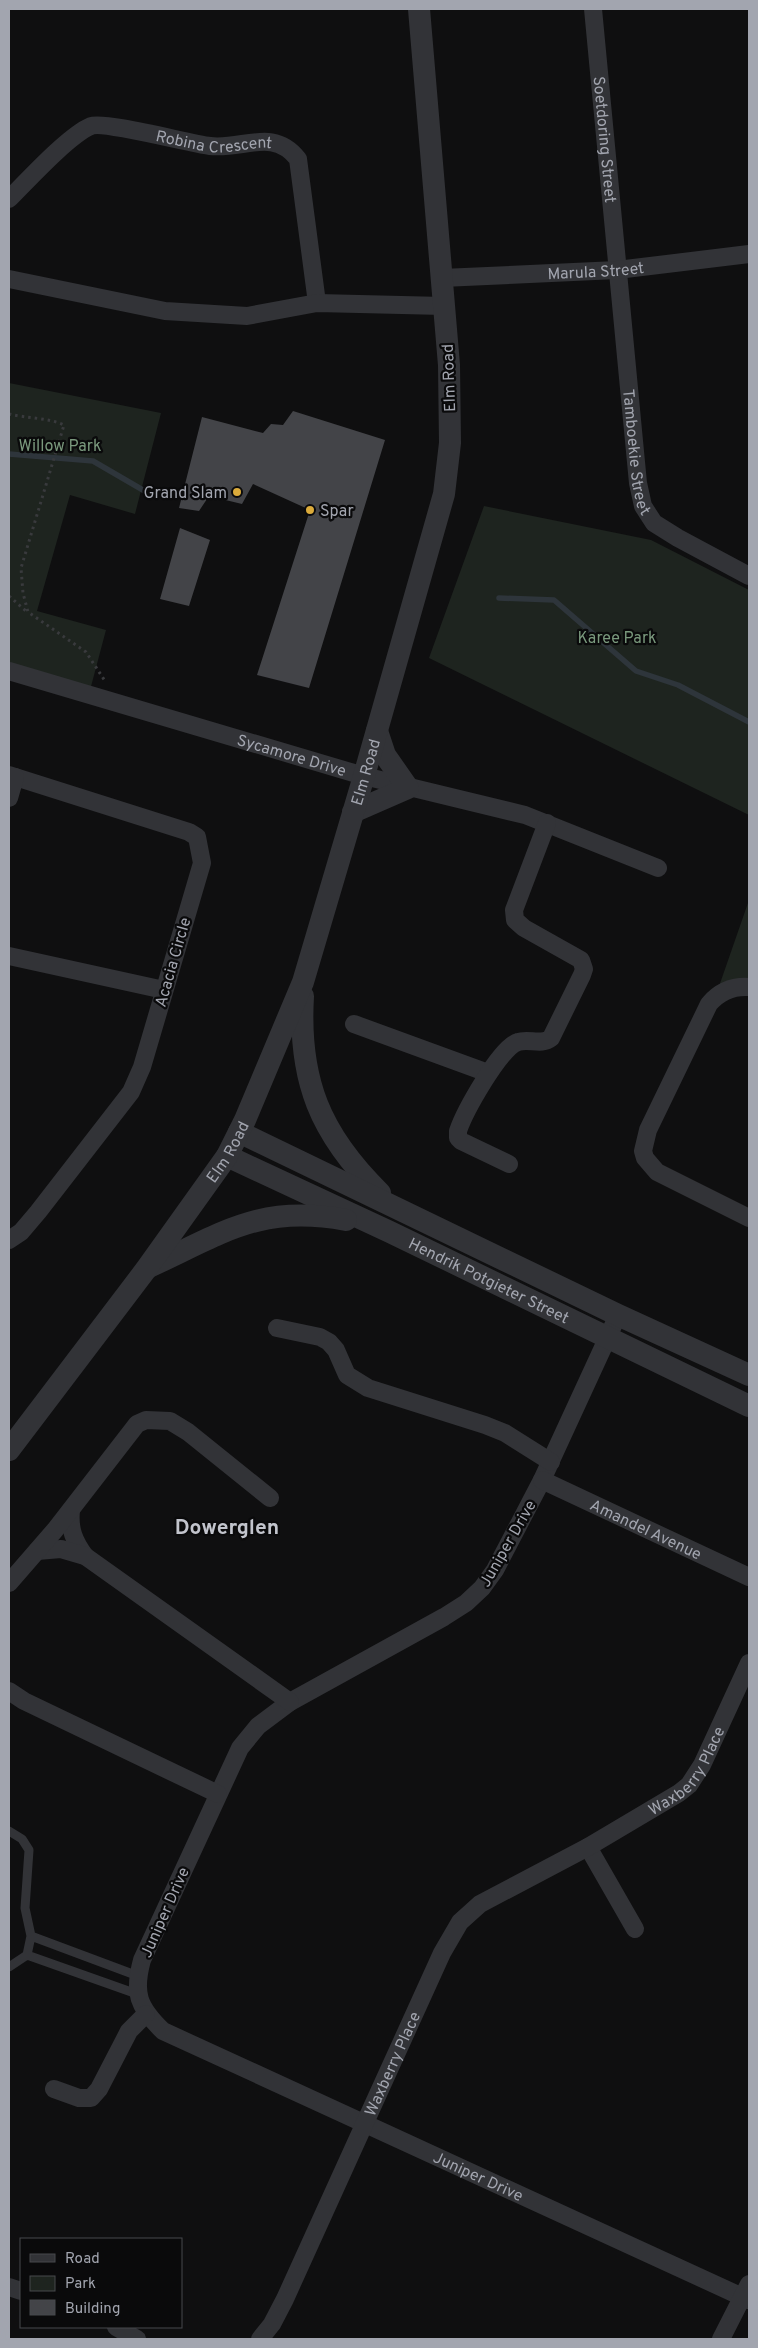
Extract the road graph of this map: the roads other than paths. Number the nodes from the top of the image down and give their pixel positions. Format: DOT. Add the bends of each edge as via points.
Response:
graph roads {
  1 [pos="419,9"];
  2 [pos="593,9"];
  3 [pos="9,199"];
  4 [pos="749,254"];
  5 [pos="617,270"];
  6 [pos="442,278"];
  7 [pos="9,279"];
  8 [pos="317,303"];
  9 [pos="444,306"];
  10 [pos="749,576"];
  11 [pos="9,671"];
  12 [pos="377,731"];
  13 [pos="12,776"];
  14 [pos="364,776"];
  15 [pos="408,788"];
  16 [pos="9,798"];
  17 [pos="353,812"];
  18 [pos="547,823"];
  19 [pos="658,868"];
  20 [pos="11,958"];
  21 [pos="303,982"];
  22 [pos="749,987"];
  23 [pos="164,990"];
  24 [pos="354,1024"];
  25 [pos="488,1073"];
  26 [pos="240,1132"];
  27 [pos="227,1156"];
  28 [pos="509,1164"];
  29 [pos="390,1203"];
  30 [pos="749,1218"];
  31 [pos="390,1232"];
  32 [pos="9,1240"];
  33 [pos="147,1268"];
  34 [pos="618,1315"];
  35 [pos="277,1328"];
  36 [pos="607,1339"];
  37 [pos="749,1375"];
  38 [pos="749,1406"];
  39 [pos="9,1450"];
  40 [pos="551,1462"];
  41 [pos="542,1480"];
  42 [pos="270,1498"];
  43 [pos="71,1510"];
  44 [pos="37,1551"];
  45 [pos="85,1556"];
  46 [pos="749,1577"];
  47 [pos="9,1584"];
  48 [pos="749,1663"];
  49 [pos="9,1691"];
  50 [pos="290,1702"];
  51 [pos="218,1794"];
  52 [pos="9,1831"];
  53 [pos="588,1847"];
  54 [pos="635,1929"];
  55 [pos="31,1936"];
  56 [pos="27,1955"];
  57 [pos="9,1967"];
  58 [pos="138,1976"];
  59 [pos="137,1994"];
  60 [pos="146,2014"];
  61 [pos="54,2089"];
  62 [pos="364,2124"];
  63 [pos="747,2293"];
  64 [pos="118,2328"];
  65 [pos="137,2339"];
  66 [pos="260,2339"];
  67 [pos="721,2339"];
  1 -- 6 [label="street, Elm Road"];
  2 -- 5 [label="street, Soetdoring Street"];
  3 -- 8 [label="street, Robina Crescent" via="75,136 96,124 212,146 276,142 289,148 298,159"];
  4 -- 5 [label="street, Marula Street"];
  5 -- 6 [label="street, Marula Street"];
  5 -- 10 [label="street, Tamboekie Street" via="643,506 654,523"];
  6 -- 9 [label="street, Elm Road"];
  7 -- 8 [label="street" via="164,311 247,316"];
  8 -- 9 [label="street"];
  9 -- 12 [label="street, Elm Road" via="450,443 444,494"];
  11 -- 14 [label="street, Sycamore Drive"];
  12 -- 14 [label="street, Elm Road"];
  12 -- 15 [label="street" via="385,755"];
  13 -- 16 [label="street"];
  13 -- 23 [label="street, Acacia Circle" via="166,823 197,837 202,863"];
  14 -- 15 [label="street, Sycamore Drive"];
  14 -- 17 [label="street, Elm Road"];
  15 -- 17 [label="street"];
  15 -- 18 [label="street, Sycamore Drive"];
  17 -- 21 [label="street, Elm Road"];
  18 -- 19 [label="street, Sycamore Drive"];
  18 -- 25 [label="street" via="514,910 515,920 581,960 584,969 551,1038 544,1042 512,1045"];
  20 -- 23 [label="street"];
  21 -- 26 [label="street, Elm Road"];
  21 -- 29 [label="street" via="301,1021 304,1052 317,1104 329,1133 365,1179"];
  22 -- 30 [label="street" via="737,987 716,997 706,1009 648,1130 643,1151 657,1172"];
  23 -- 32 [label="street, Acacia Circle" via="142,1067 131,1092 38,1212 21,1232"];
  24 -- 25 [label="street"];
  25 -- 28 [label="street" via="459,1126 458,1138"];
  26 -- 27 [label="street, Elm Road"];
  26 -- 29 [label="street, Hendrik Potgieter Street"];
  27 -- 31 [label="street, Hendrik Potgieter Street"];
  27 -- 33 [label="street, Elm Road"];
  29 -- 34 [label="street, Hendrik Potgieter Street"];
  31 -- 33 [label="street" via="321,1215 267,1217 226,1230"];
  31 -- 36 [label="street, Hendrik Potgieter Street"];
  33 -- 39 [label="street, Elm Road"];
  34 -- 36 [label="street, Juniper Drive"];
  34 -- 37 [label="street, Hendrik Potgieter Street"];
  35 -- 40 [label="street" via="329,1342 347,1375 368,1388 505,1433"];
  36 -- 38 [label="street, Hendrik Potgieter Street"];
  36 -- 40 [label="street, Juniper Drive"];
  40 -- 41 [label="street, Juniper Drive"];
  41 -- 46 [label="street, Amandel Avenue"];
  41 -- 50 [label="street, Juniper Drive" via="495,1570 477,1593 444,1617"];
  42 -- 43 [label="street" via="188,1432 170,1421 146,1420 137,1424"];
  43 -- 44 [label="street"];
  43 -- 45 [label="street" via="72,1534"];
  44 -- 45 [label="street" via="61,1549"];
  44 -- 47 [label="street"];
  45 -- 50 [label="street"];
  48 -- 53 [label="street, Waxberry Place" via="702,1765 689,1785"];
  49 -- 51 [label="street"];
  50 -- 51 [label="street, Juniper Drive" via="250,1734 231,1764"];
  51 -- 58 [label="street, Juniper Drive" via="142,1960"];
  52 -- 55 [label="lane" via="22,1839 29,1850 25,1908"];
  53 -- 54 [label="street"];
  53 -- 62 [label="street, Waxberry Place" via="480,1904 460,1922 450,1935"];
  55 -- 56 [label="lane"];
  55 -- 58 [label="lane"];
  56 -- 57 [label="lane"];
  56 -- 59 [label="lane"];
  58 -- 59 [label="street, Juniper Drive"];
  59 -- 60 [label="street, Juniper Drive"];
  60 -- 61 [label="street" via="129,2031 91,2098 79,2098"];
  60 -- 62 [label="street, Juniper Drive" via="163,2032"];
  62 -- 63 [label="street, Juniper Drive"];
  62 -- 66 [label="street, Waxberry Place" via="282,2305"];
  63 -- 67 [label="street"];
  64 -- 65 [label="street"];
}
